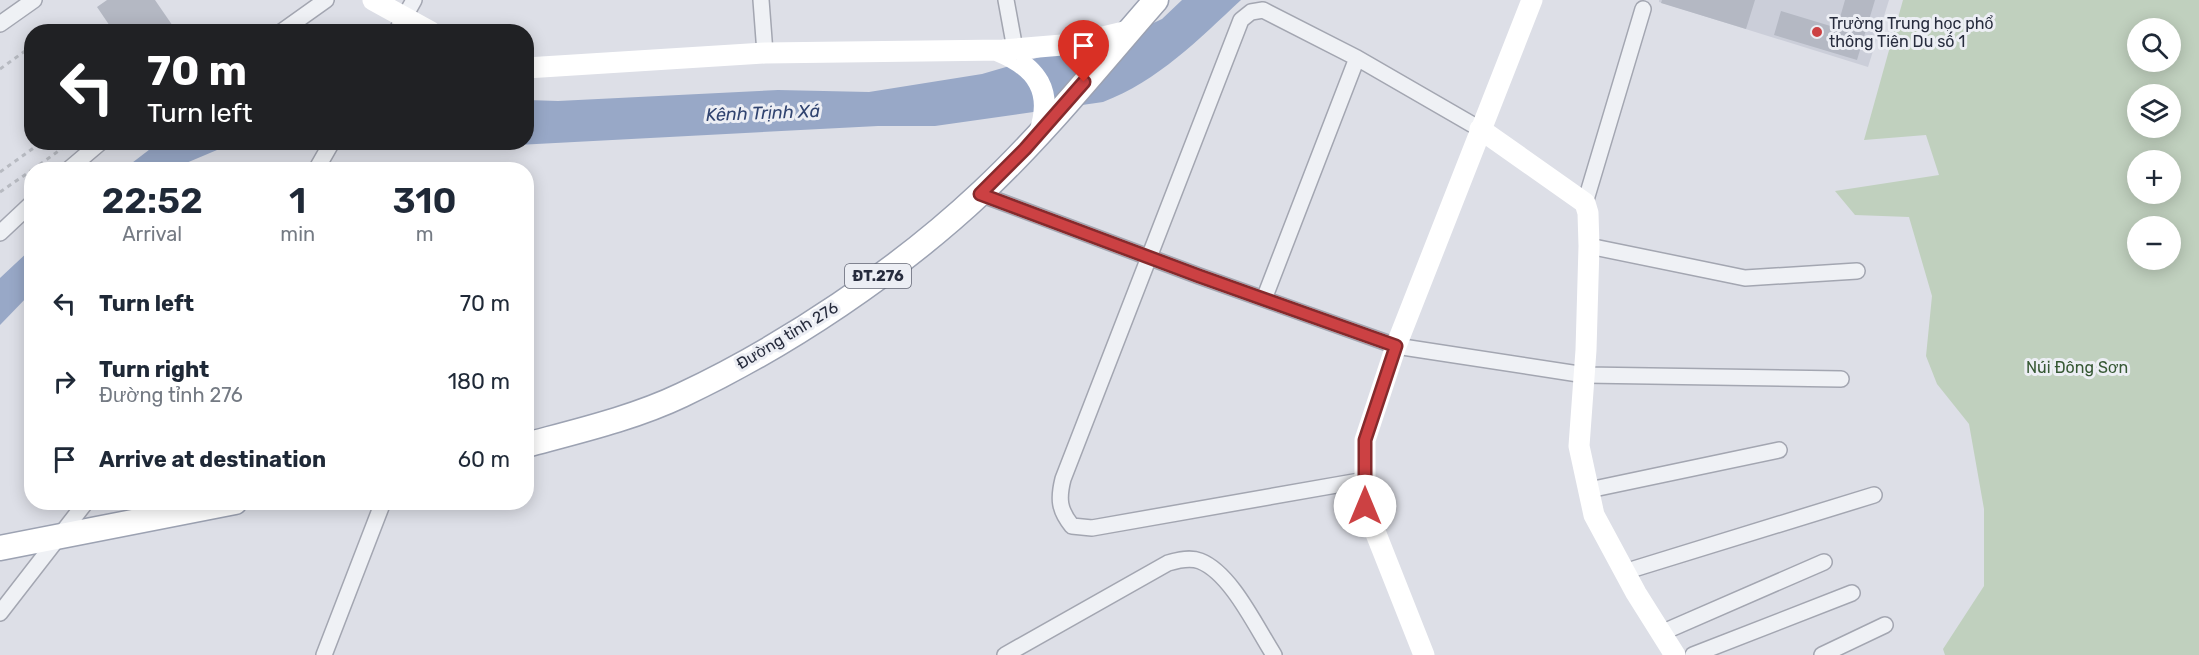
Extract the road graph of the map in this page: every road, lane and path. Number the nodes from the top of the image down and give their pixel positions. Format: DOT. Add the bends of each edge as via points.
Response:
graph roads {
  1 [pos="34,0"];
  2 [pos="326,0"];
  3 [pos="373,0"];
  4 [pos="761,0"];
  5 [pos="1006,0"];
  6 [pos="1156,0"];
  7 [pos="1532,0"];
  8 [pos="1643,9"];
  9 [pos="405,16"];
  10 [pos="0,24"];
  11 [pos="292,24"];
  12 [pos="418,24"];
  13 [pos="1128,31"];
  14 [pos="1006,50"];
  15 [pos="24,52"];
  16 [pos="765,53"];
  17 [pos="1357,58"];
  18 [pos="534,67"];
  19 [pos="0,69"];
  20 [pos="1480,129"];
  21 [pos="1039,134"];
  22 [pos="31,150"];
  23 [pos="60,150"];
  24 [pos="91,150"];
  25 [pos="43,162"];
  26 [pos="77,162"];
  27 [pos="0,172"];
  28 [pos="24,176"];
  29 [pos="0,192"];
  30 [pos="980,194"];
  31 [pos="1585,203"];
  32 [pos="24,210"];
  33 [pos="0,233"];
  34 [pos="1589,246"];
  35 [pos="1148,257"];
  36 [pos="1857,271"];
  37 [pos="1264,299"];
  38 [pos="1396,346"];
  39 [pos="1585,375"];
  40 [pos="1841,379"];
  41 [pos="534,443"];
  42 [pos="1779,450"];
  43 [pos="1365,480"];
  44 [pos="1589,490"];
  45 [pos="1874,495"];
  46 [pos="79,510"];
  47 [pos="193,510"];
  48 [pos="380,510"];
  49 [pos="58,536"];
  50 [pos="0,548"];
  51 [pos="1824,562"];
  52 [pos="1624,572"];
  53 [pos="1852,593"];
  54 [pos="0,614"];
  55 [pos="1885,625"];
  56 [pos="1661,633"];
  57 [pos="324,655"];
  58 [pos="1005,655"];
  59 [pos="1274,655"];
  60 [pos="1424,655"];
  61 [pos="1675,655"];
  62 [pos="1693,655"];
  63 [pos="1822,655"];
  1 -- 10 [label="street"];
  2 -- 11 [label="street"];
  3 -- 9 [label="main road"];
  4 -- 16 [label="street"];
  5 -- 14 [label="street"];
  6 -- 13 [label="main road, Đường tỉnh 276 / ĐT.276"];
  7 -- 20 [label="main road"];
  8 -- 31 [label="street"];
  9 -- 12 [label="main road"];
  13 -- 14 [label="main road" via="1074,44"];
  13 -- 21 [label="main road, Đường tỉnh 276 / ĐT.276"];
  14 -- 16 [label="main road"];
  14 -- 21 [label="main road" via="1039,80 1044,114"];
  15 -- 19 [label="path"];
  16 -- 18 [label="main road"];
  17 -- 20 [label="street"];
  17 -- 35 [label="street" via="1263,10 1251,12 1241,20"];
  17 -- 37 [label="street"];
  20 -- 31 [label="main road"];
  20 -- 38 [label="main road"];
  21 -- 30 [label="main road, Đường tỉnh 276 / ĐT.276"];
  22 -- 27 [label="path"];
  23 -- 25 [label="path"];
  24 -- 26 [label="street"];
  28 -- 29 [label="path"];
  30 -- 35 [label="street"];
  30 -- 41 [label="main road, Đường tỉnh 276 / ĐT.276" via="829,311 725,373 680,396"];
  31 -- 34 [label="main road"];
  32 -- 33 [label="street"];
  34 -- 36 [label="street" via="1745,278"];
  34 -- 39 [label="main road"];
  35 -- 37 [label="street"];
  35 -- 43 [label="street" via="1063,479 1059,496 1062,514 1072,526 1092,528"];
  37 -- 38 [label="street"];
  38 -- 39 [label="street"];
  38 -- 43 [label="main road" via="1365,440"];
  39 -- 40 [label="street"];
  39 -- 44 [label="main road" via="1579,446"];
  42 -- 44 [label="street"];
  43 -- 60 [label="main road" via="1365,506"];
  44 -- 52 [label="main road" via="1594,515"];
  45 -- 52 [label="street"];
  46 -- 49 [label="street"];
  47 -- 49 [label="main road"];
  48 -- 57 [label="street"];
  49 -- 50 [label="main road"];
  49 -- 54 [label="street"];
  51 -- 56 [label="street"];
  52 -- 56 [label="main road"];
  53 -- 62 [label="street"];
  55 -- 63 [label="street"];
  56 -- 61 [label="main road"];
  58 -- 59 [label="street" via="1160,567 1184,559 1198,560 1220,574"];
}
